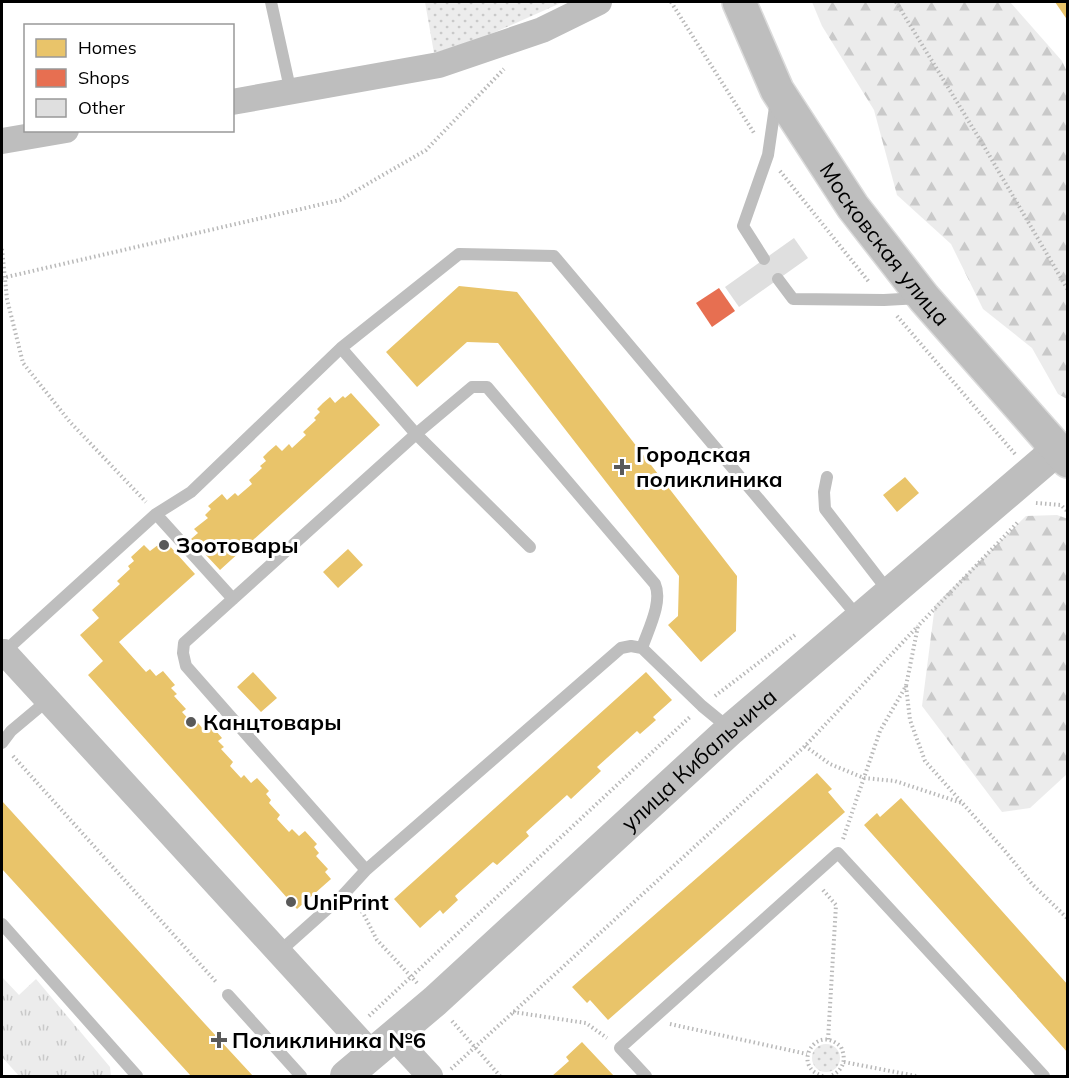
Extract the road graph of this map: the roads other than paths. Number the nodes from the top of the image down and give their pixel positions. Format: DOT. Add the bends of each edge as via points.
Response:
graph roads {
  1 [pos="271,2"];
  2 [pos="599,2"];
  3 [pos="739,2"];
  4 [pos="777,90"];
  5 [pos="291,93"];
  6 [pos="234,102"];
  7 [pos="54,132"];
  8 [pos="2,141"];
  9 [pos="764,259"];
  10 [pos="778,279"];
  11 [pos="924,298"];
  12 [pos="341,348"];
  13 [pos="416,434"];
  14 [pos="1062,456"];
  15 [pos="827,477"];
  16 [pos="156,514"];
  17 [pos="530,547"];
  18 [pos="891,593"];
  19 [pos="233,599"];
  20 [pos="860,619"];
  21 [pos="642,648"];
  22 [pos="4,652"];
  23 [pos="48,700"];
  24 [pos="731,729"];
  25 [pos="2,744"];
  26 [pos="366,870"];
  27 [pos="2,924"];
  28 [pos="279,952"];
  29 [pos="228,995"];
  30 [pos="382,1045"];
  31 [pos="137,1077"];
  32 [pos="301,1077"];
  33 [pos="346,1077"];
  34 [pos="430,1077"];
  35 [pos="646,1077"];
  36 [pos="1044,1077"];
  1 -- 5 [label="lane"];
  2 -- 5 [label="street" via="542,30 439,65"];
  3 -- 4 [label="main road, Московская улица"];
  4 -- 9 [label="lane" via="768,155 743,226"];
  4 -- 11 [label="main road, Московская улица" via="853,207"];
  5 -- 6 [label="street"];
  7 -- 8 [label="street"];
  10 -- 11 [label="lane" via="793,299"];
  11 -- 14 [label="main road, Московская улица"];
  12 -- 13 [label="lane"];
  12 -- 16 [label="lane" via="191,492"];
  12 -- 20 [label="lane" via="459,254 554,256"];
  13 -- 17 [label="lane"];
  13 -- 19 [label="lane"];
  13 -- 21 [label="lane" via="472,387 487,387 655,584 657,600"];
  14 -- 18 [label="street, улица Кибальчича"];
  15 -- 18 [label="lane" via="825,509"];
  16 -- 19 [label="lane"];
  16 -- 22 [label="lane"];
  18 -- 20 [label="street, улица Кибальчича"];
  19 -- 26 [label="lane" via="184,643 186,666"];
  20 -- 24 [label="street, улица Кибальчича"];
  21 -- 24 [label="lane"];
  21 -- 26 [label="lane" via="621,648"];
  22 -- 23 [label="street"];
  23 -- 25 [label="lane" via="11,731"];
  23 -- 28 [label="street"];
  24 -- 30 [label="street, улица Кибальчича"];
  26 -- 28 [label="lane"];
  27 -- 31 [label="lane"];
  28 -- 30 [label="street"];
  29 -- 32 [label="lane"];
  30 -- 33 [label="street, улица Кибальчича"];
  30 -- 34 [label="street"];
  35 -- 36 [label="lane" via="620,1048 838,853"];
}
